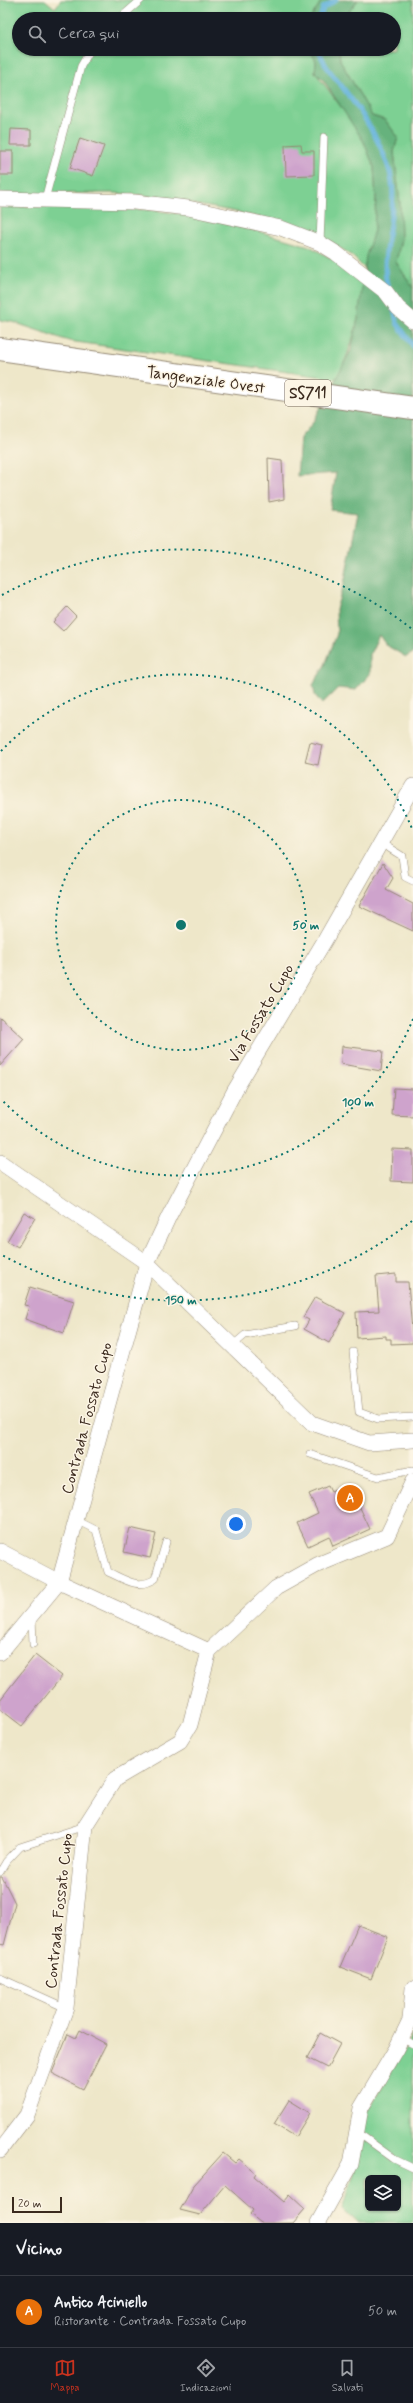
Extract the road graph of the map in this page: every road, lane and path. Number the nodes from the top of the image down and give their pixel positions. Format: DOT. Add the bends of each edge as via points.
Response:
graph roads {
  1 [pos="141,0"];
  2 [pos="127,12"];
  3 [pos="87,56"];
  4 [pos="324,137"];
  5 [pos="0,199"];
  6 [pos="45,199"];
  7 [pos="320,243"];
  8 [pos="413,321"];
  9 [pos="0,349"];
  10 [pos="413,408"];
  11 [pos="413,786"];
  12 [pos="381,843"];
  13 [pos="413,881"];
  14 [pos="0,1162"];
  15 [pos="147,1263"];
  16 [pos="295,1326"];
  17 [pos="232,1346"];
  18 [pos="353,1352"];
  19 [pos="413,1417"];
  20 [pos="413,1440"];
  21 [pos="310,1454"];
  22 [pos="413,1470"];
  23 [pos="413,1481"];
  24 [pos="76,1520"];
  25 [pos="166,1542"];
  26 [pos="0,1551"];
  27 [pos="59,1582"];
  28 [pos="32,1615"];
  29 [pos="33,1644"];
  30 [pos="209,1651"];
  31 [pos="0,1653"];
  32 [pos="85,1826"];
  33 [pos="0,1872"];
  34 [pos="0,1978"];
  35 [pos="413,1988"];
  36 [pos="66,2008"];
  37 [pos="407,2041"];
  38 [pos="356,2132"];
  39 [pos="0,2150"];
  40 [pos="413,2168"];
  41 [pos="318,2223"];
  1 -- 2 [label="lane"];
  3 -- 6 [label="lane" via="81,66"];
  4 -- 7 [label="lane"];
  5 -- 6 [label="street"];
  6 -- 7 [label="street" via="134,202 188,208 281,228"];
  7 -- 8 [label="street" via="386,292 398,308"];
  9 -- 10 [label="main road, Tangenziale Ovest / SS711"];
  11 -- 12 [label="street, Via Fossato Cupo"];
  12 -- 13 [label="lane" via="402,856 405,877"];
  12 -- 15 [label="street, Via Fossato Cupo" via="235,1090 168,1216"];
  14 -- 15 [label="street"];
  15 -- 17 [label="street"];
  15 -- 24 [label="street, Contrada Fossato Cupo"];
  16 -- 17 [label="lane" via="245,1335"];
  17 -- 20 [label="street" via="312,1423 369,1443"];
  18 -- 19 [label="lane" via="359,1412 378,1419"];
  21 -- 22 [label="lane" via="378,1477"];
  23 -- 30 [label="street" via="387,1536 317,1565 276,1588"];
  24 -- 25 [label="lane" via="96,1530 108,1572 137,1585 147,1584 155,1579"];
  24 -- 27 [label="street, Contrada Fossato Cupo"];
  26 -- 27 [label="street"];
  27 -- 28 [label="street"];
  27 -- 30 [label="street"];
  28 -- 29 [label="lane"];
  28 -- 31 [label="street"];
  30 -- 32 [label="street, Contrada Fossato Cupo" via="190,1725 180,1742 115,1779"];
  32 -- 33 [label="lane" via="20,1847"];
  32 -- 36 [label="street, Contrada Fossato Cupo"];
  34 -- 36 [label="lane"];
  35 -- 37 [label="street"];
  36 -- 39 [label="street, Contrada Fossato Cupo" via="27,2115"];
  37 -- 38 [label="street" via="361,2108"];
  38 -- 40 [label="lane" via="394,2159"];
  38 -- 41 [label="street" via="351,2164"];
}
